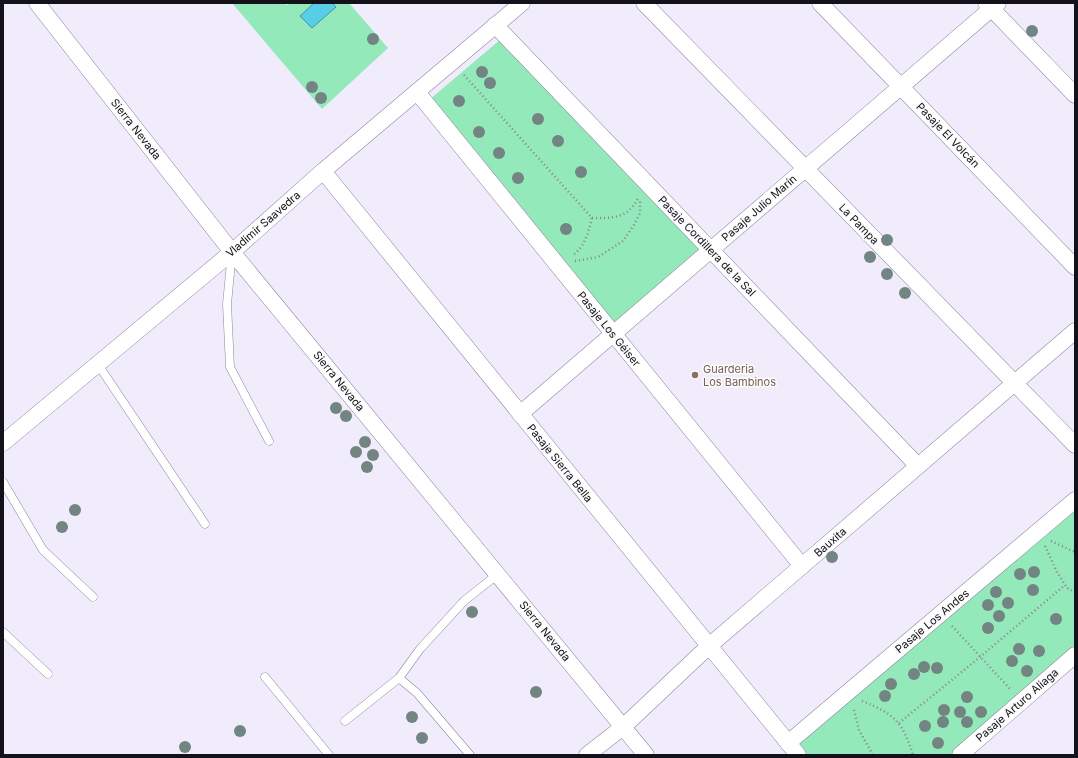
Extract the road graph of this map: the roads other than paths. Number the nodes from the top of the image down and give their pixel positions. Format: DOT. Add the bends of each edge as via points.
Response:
graph roads {
  1 [pos="37,3"];
  2 [pos="522,3"];
  3 [pos="644,3"];
  4 [pos="820,3"];
  5 [pos="992,5"];
  6 [pos="495,25"];
  7 [pos="901,86"];
  8 [pos="417,92"];
  9 [pos="1075,95"];
  10 [pos="805,168"];
  11 [pos="323,171"];
  12 [pos="711,250"];
  13 [pos="232,252"];
  14 [pos="1075,267"];
  15 [pos="1075,331"];
  16 [pos="613,334"];
  17 [pos="97,363"];
  18 [pos="1014,383"];
  19 [pos="520,414"];
  20 [pos="269,441"];
  21 [pos="3,443"];
  22 [pos="1075,445"];
  23 [pos="918,466"];
  24 [pos="3,482"];
  25 [pos="1075,500"];
  26 [pos="205,524"];
  27 [pos="802,566"];
  28 [pos="498,574"];
  29 [pos="93,597"];
  30 [pos="3,632"];
  31 [pos="709,646"];
  32 [pos="1075,655"];
  33 [pos="48,674"];
  34 [pos="266,677"];
  35 [pos="399,678"];
  36 [pos="345,721"];
  37 [pos="623,727"];
  38 [pos="793,749"];
  39 [pos="329,755"];
  40 [pos="470,755"];
  41 [pos="588,755"];
  42 [pos="646,755"];
  43 [pos="960,755"];
  1 -- 13 [label="street, Sierra Nevada"];
  2 -- 6 [label="street, Vladimir Saavedra"];
  3 -- 10 [label="street, La Pampa"];
  4 -- 7 [label="street, Pasaje El Volcán"];
  5 -- 7 [label="street, Pasaje Julio Marín"];
  5 -- 9 [label="street"];
  6 -- 8 [label="street, Vladimir Saavedra"];
  6 -- 12 [label="street, Pasaje Cordillera de la Sal"];
  7 -- 10 [label="street, Pasaje Julio Marín"];
  7 -- 14 [label="street, Pasaje El Volcán"];
  8 -- 11 [label="street, Vladimir Saavedra"];
  8 -- 16 [label="street, Pasaje Los Géiser"];
  10 -- 12 [label="street, Pasaje Julio Marín"];
  10 -- 18 [label="street, La Pampa"];
  11 -- 13 [label="street, Vladimir Saavedra"];
  11 -- 19 [label="street, Pasaje Sierra Bella"];
  12 -- 16 [label="street, Pasaje Julio Marín"];
  12 -- 23 [label="street, Pasaje Cordillera de la Sal"];
  13 -- 17 [label="street, Vladimir Saavedra"];
  13 -- 20 [label="lane" via="226,304 230,367"];
  13 -- 28 [label="street, Sierra Nevada"];
  15 -- 18 [label="street, Bauxita"];
  16 -- 19 [label="street, Pasaje Julio Marín"];
  16 -- 27 [label="street, Pasaje Los Géiser"];
  17 -- 21 [label="street, Vladimir Saavedra"];
  17 -- 26 [label="lane"];
  18 -- 22 [label="street, La Pampa"];
  18 -- 23 [label="street, Bauxita"];
  19 -- 31 [label="street, Pasaje Sierra Bella"];
  23 -- 27 [label="street, Bauxita"];
  24 -- 29 [label="lane" via="42,550"];
  25 -- 38 [label="street, Pasaje Los Andes"];
  27 -- 31 [label="street, Bauxita"];
  28 -- 35 [label="lane" via="464,601 420,649"];
  28 -- 37 [label="street, Sierra Nevada"];
  30 -- 33 [label="lane"];
  31 -- 37 [label="street, Bauxita"];
  31 -- 38 [label="street, Pasaje Sierra Bella"];
  32 -- 43 [label="street, Pasaje Arturo Aliaga"];
  34 -- 39 [label="lane"];
  35 -- 36 [label="lane"];
  35 -- 40 [label="lane" via="417,693"];
  37 -- 41 [label="street, Bauxita"];
  37 -- 42 [label="street, Sierra Nevada"];
}
